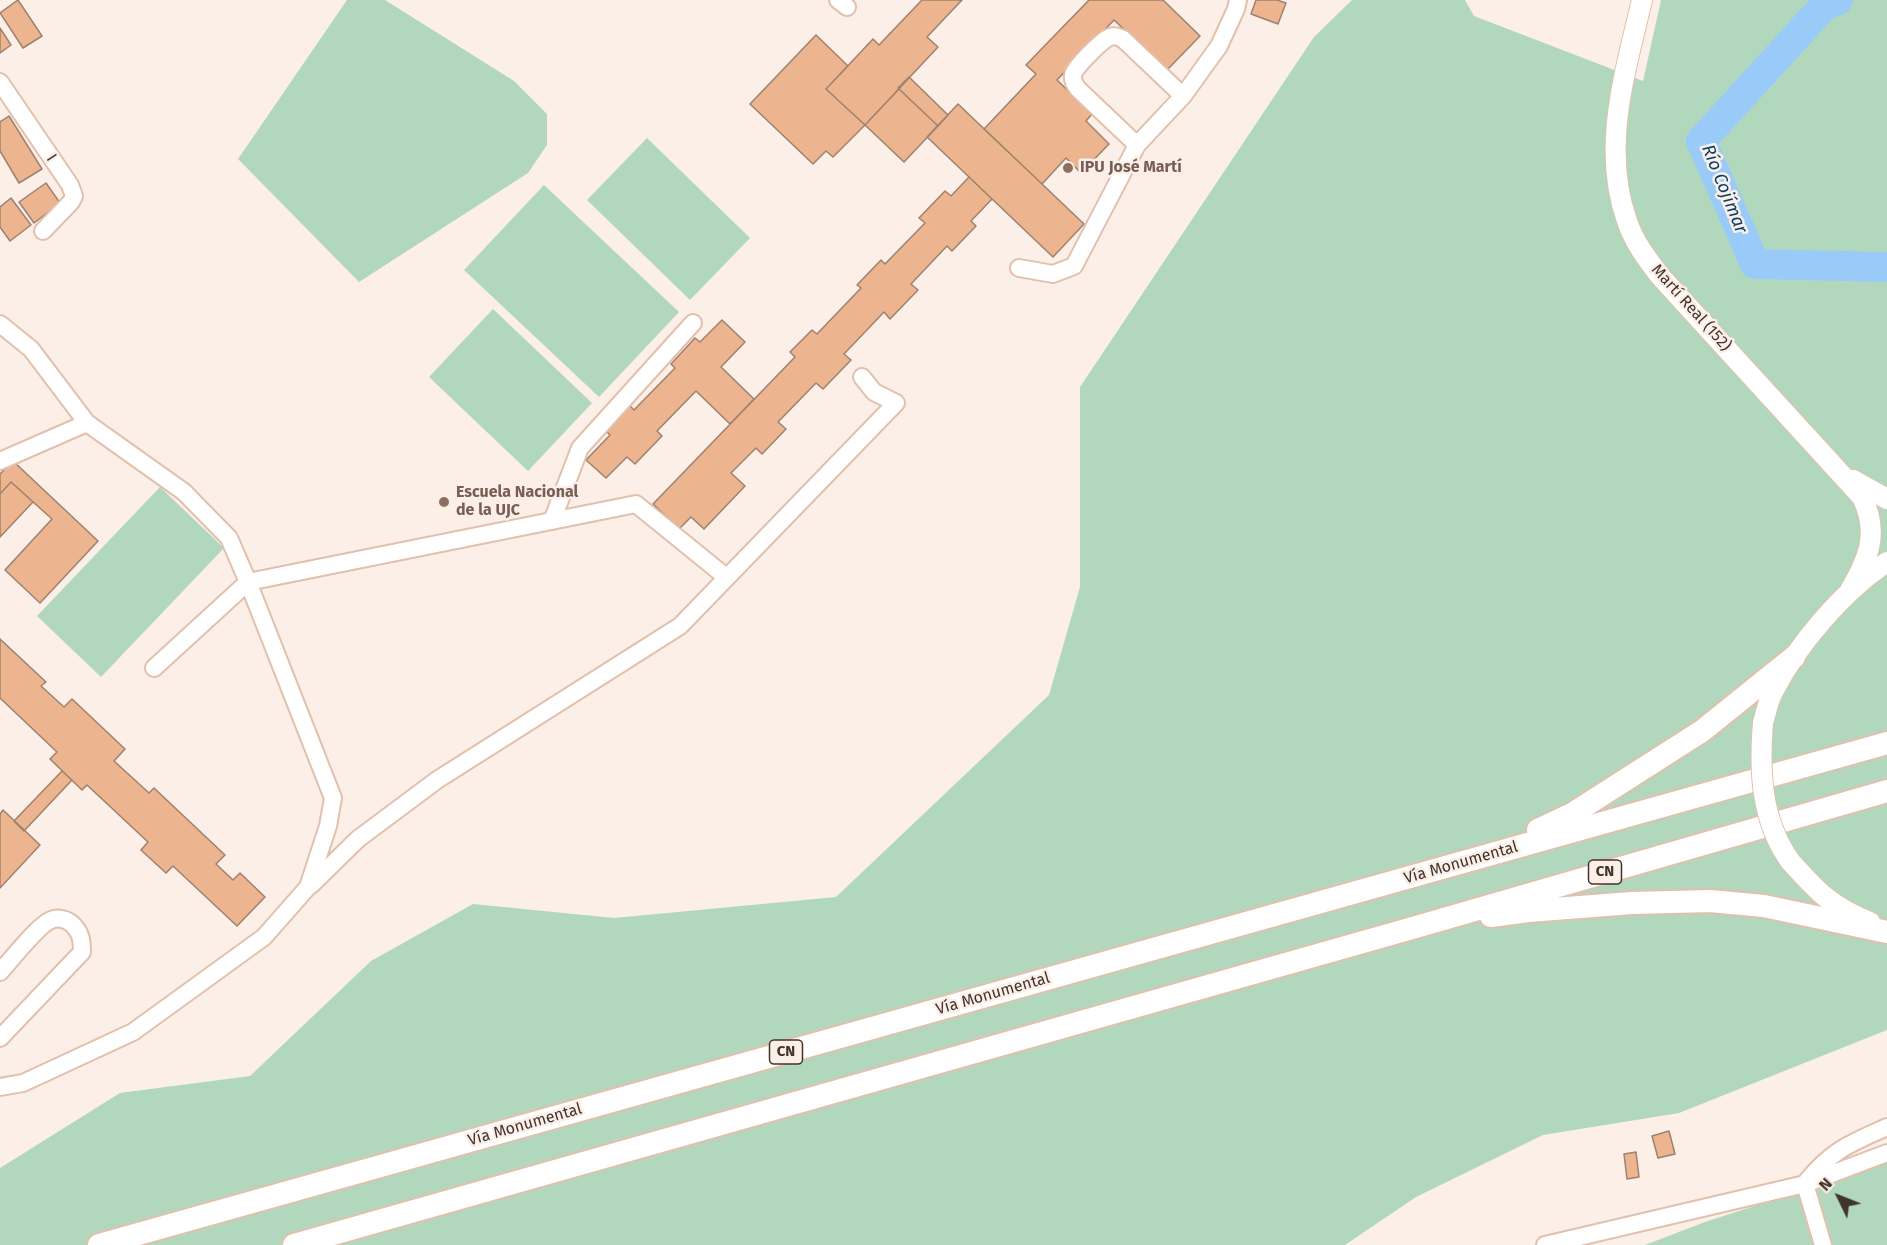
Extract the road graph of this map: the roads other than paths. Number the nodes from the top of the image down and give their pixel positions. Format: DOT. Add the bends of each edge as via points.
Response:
graph roads {
  1 [pos="1238,0"];
  2 [pos="1642,0"];
  3 [pos="0,82"];
  4 [pos="1183,96"];
  5 [pos="1137,145"];
  6 [pos="43,231"];
  7 [pos="1020,268"];
  8 [pos="693,322"];
  9 [pos="0,324"];
  10 [pos="862,376"];
  11 [pos="87,423"];
  12 [pos="0,461"];
  13 [pos="1844,475"];
  14 [pos="1887,499"];
  15 [pos="552,521"];
  16 [pos="1887,562"];
  17 [pos="726,577"];
  18 [pos="248,582"];
  19 [pos="1849,592"];
  20 [pos="1794,657"];
  21 [pos="154,668"];
  22 [pos="1887,743"];
  23 [pos="1887,790"];
  24 [pos="1473,859"];
  25 [pos="308,888"];
  26 [pos="1416,927"];
  27 [pos="1887,930"];
  28 [pos="0,972"];
  29 [pos="0,1038"];
  30 [pos="0,1087"];
  31 [pos="1887,1127"];
  32 [pos="1887,1153"];
  33 [pos="1805,1184"];
  34 [pos="99,1245"];
  35 [pos="294,1245"];
  36 [pos="1545,1245"];
  37 [pos="1823,1245"];
  1 -- 4 [label="street" via="1219,46"];
  2 -- 13 [label="main road, Martí Real (152)" via="1619,99 1614,141 1616,178 1627,222 1641,251 1660,276"];
  3 -- 6 [label="street, I" via="74,196"];
  4 -- 5 [label="street"];
  4 -- 5 [label="street" via="1118,36 1102,42 1076,69 1073,76 1078,89"];
  5 -- 7 [label="street" via="1074,266 1053,274"];
  8 -- 15 [label="street" via="579,448"];
  9 -- 11 [label="street" via="31,349"];
  10 -- 17 [label="street" via="874,392 896,403"];
  11 -- 12 [label="street"];
  11 -- 18 [label="street" via="184,492 229,538"];
  13 -- 14 [label="main road, Martí Real (152)"];
  13 -- 19 [label="main road, Martí Real (152)" via="1863,497 1871,528 1865,564"];
  15 -- 17 [label="street" via="636,504"];
  15 -- 18 [label="street"];
  16 -- 19 [label="main road"];
  17 -- 25 [label="street" via="680,626 437,780 358,839"];
  18 -- 21 [label="street"];
  18 -- 25 [label="street" via="333,798"];
  19 -- 20 [label="main road"];
  20 -- 24 [label="highway" via="1702,731 1634,776 1572,814"];
  20 -- 27 [label="main road, bridge" via="1772,693 1763,723 1760,754 1767,812 1790,861 1825,898 1851,915"];
  22 -- 24 [label="highway, Vía Monumental / CN"];
  23 -- 26 [label="highway, CN"];
  24 -- 34 [label="highway, Vía Monumental / CN"];
  25 -- 30 [label="street" via="264,937 133,1032 23,1083"];
  26 -- 27 [label="highway" via="1528,911 1710,901 1764,906"];
  26 -- 35 [label="highway, CN"];
  28 -- 29 [label="street" via="46,922 57,918 68,921 79,932 82,952"];
  31 -- 33 [label="street" via="1841,1148"];
  32 -- 33 [label="street"];
  33 -- 36 [label="street"];
  33 -- 37 [label="street"];
}
